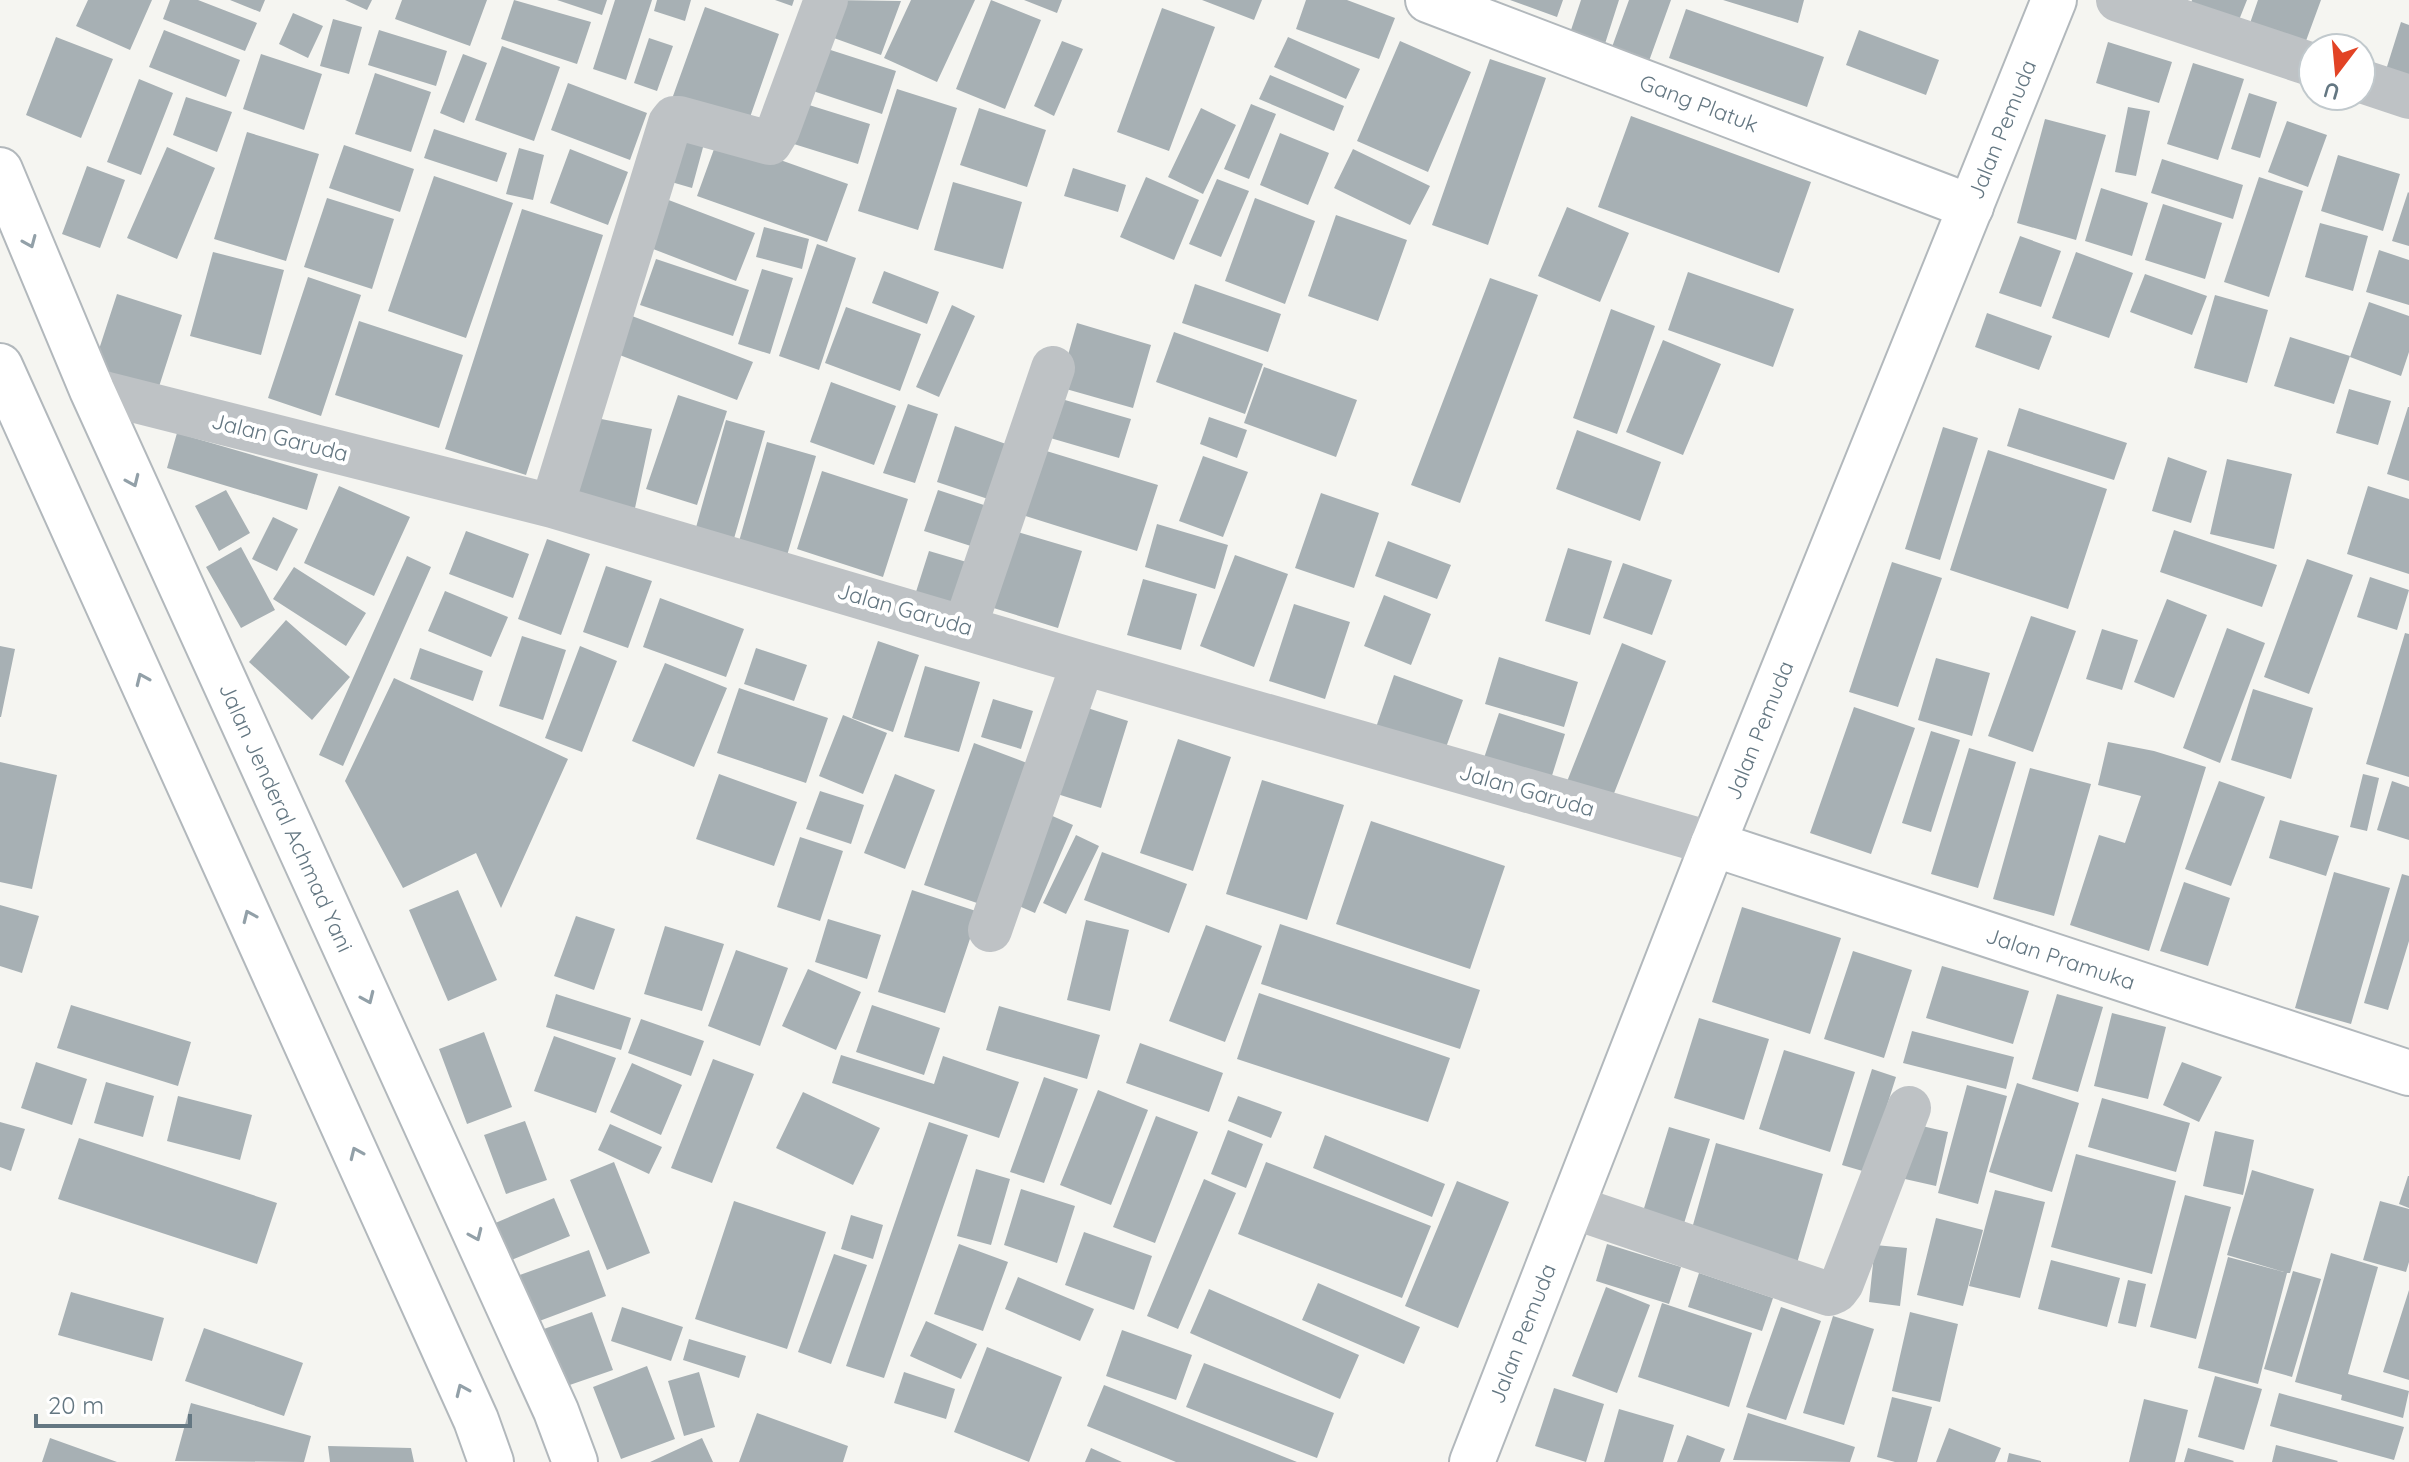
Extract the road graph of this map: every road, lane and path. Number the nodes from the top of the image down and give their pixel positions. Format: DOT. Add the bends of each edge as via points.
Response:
graph roads {
  1 [pos="826,0"];
  2 [pos="1428,0"];
  3 [pos="2054,0"];
  4 [pos="2118,0"];
  5 [pos="2297,60"];
  6 [pos="2377,86"];
  7 [pos="2409,97"];
  8 [pos="0,170"];
  9 [pos="1971,207"];
  10 [pos="0,366"];
  11 [pos="1053,368"];
  12 [pos="92,390"];
  13 [pos="552,506"];
  14 [pos="965,627"];
  15 [pos="1083,663"];
  16 [pos="1713,844"];
  17 [pos="990,930"];
  18 [pos="2409,1073"];
  19 [pos="1909,1108"];
  20 [pos="1570,1206"];
  21 [pos="491,1462"];
  22 [pos="575,1462"];
  23 [pos="1472,1462"];
  1 -- 13 [label="street" via="770,143 690,120 671,120"];
  2 -- 9 [label="main road, Gang Platuk"];
  3 -- 9 [label="main road, Jalan Pemuda"];
  4 -- 5 [label="street"];
  6 -- 7 [label="street"];
  8 -- 12 [label="main road, Jalan Jenderal Achmad Yani, one-way"];
  9 -- 16 [label="main road, Jalan Pemuda"];
  21 -- 10 [label="main road, one-way" via="470,1405"];
  11 -- 14 [label="street"];
  12 -- 13 [label="street, Jalan Garuda"];
  12 -- 22 [label="main road, Jalan Jenderal Achmad Yani, one-way"];
  13 -- 14 [label="street, Jalan Garuda"];
  14 -- 15 [label="street, Jalan Garuda"];
  15 -- 16 [label="street, Jalan Garuda"];
  15 -- 17 [label="street"];
  16 -- 18 [label="main road, Jalan Pramuka"];
  16 -- 20 [label="main road, Jalan Pemuda"];
  19 -- 20 [label="street" via="1842,1283 1829,1294"];
  20 -- 23 [label="main road, Jalan Pemuda"];
}
